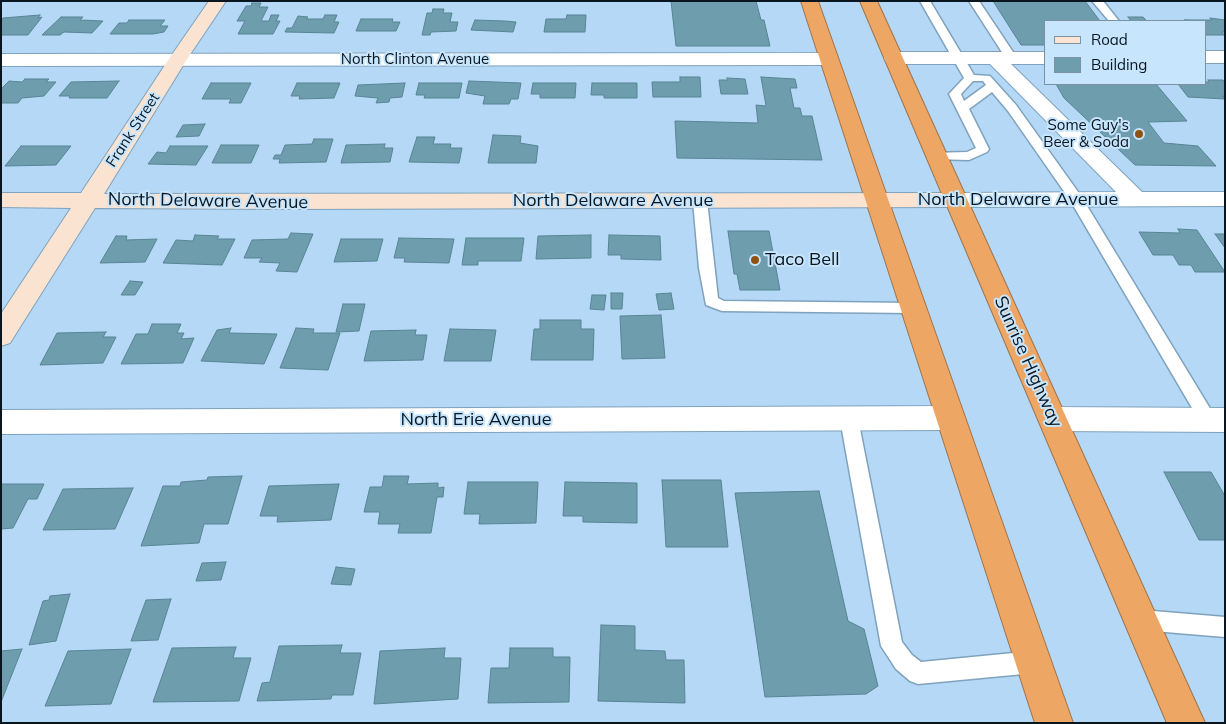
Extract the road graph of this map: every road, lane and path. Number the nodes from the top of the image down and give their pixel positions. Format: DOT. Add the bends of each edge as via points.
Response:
graph roads {
  1 [pos="218,1"];
  2 [pos="809,1"];
  3 [pos="868,1"];
  4 [pos="926,1"];
  5 [pos="974,1"];
  6 [pos="1097,1"];
  7 [pos="1113,20"];
  8 [pos="1206,57"];
  9 [pos="1225,57"];
  10 [pos="829,58"];
  11 [pos="893,58"];
  12 [pos="957,58"];
  13 [pos="1003,58"];
  14 [pos="1044,58"];
  15 [pos="178,59"];
  16 [pos="1,60"];
  17 [pos="970,78"];
  18 [pos="993,86"];
  19 [pos="962,108"];
  20 [pos="936,156"];
  21 [pos="88,199"];
  22 [pos="1076,199"];
  23 [pos="1136,199"];
  24 [pos="1225,199"];
  25 [pos="1,200"];
  26 [pos="876,200"];
  27 [pos="955,200"];
  28 [pos="700,201"];
  29 [pos="912,308"];
  30 [pos="1,336"];
  31 [pos="849,418"];
  32 [pos="950,418"];
  33 [pos="1053,419"];
  34 [pos="1216,420"];
  35 [pos="1,422"];
  36 [pos="1141,620"];
  37 [pos="1225,627"];
  38 [pos="1034,662"];
  39 [pos="1054,723"];
  40 [pos="1186,723"];
  1 -- 15 [label="street, Frank Street"];
  2 -- 10 [label="highway"];
  3 -- 11 [label="highway, Sunrise Highway"];
  4 -- 12 [label="lane"];
  5 -- 13 [label="lane"];
  6 -- 7 [label="lane"];
  8 -- 9 [label="street"];
  10 -- 15 [label="street, North Clinton Avenue"];
  10 -- 26 [label="highway"];
  11 -- 12 [label="street"];
  11 -- 20 [label="highway, Sunrise Highway"];
  12 -- 13 [label="street"];
  12 -- 17 [label="lane"];
  13 -- 14 [label="street"];
  13 -- 23 [label="street"];
  15 -- 16 [label="street, North Clinton Avenue"];
  15 -- 21 [label="street, Frank Street"];
  17 -- 18 [label="lane" via="986,78"];
  17 -- 19 [label="lane" via="955,94"];
  18 -- 19 [label="lane"];
  18 -- 22 [label="lane" via="1022,130"];
  19 -- 20 [label="lane" via="974,121 987,147 969,156"];
  20 -- 27 [label="highway, Sunrise Highway"];
  21 -- 25 [label="street, North Delaware Avenue"];
  21 -- 28 [label="street, North Delaware Avenue"];
  21 -- 30 [label="street, Frank Street"];
  22 -- 23 [label="street, North Delaware Avenue"];
  22 -- 27 [label="street, North Delaware Avenue"];
  22 -- 34 [label="lane"];
  23 -- 24 [label="street, North Delaware Avenue"];
  26 -- 27 [label="street, North Delaware Avenue"];
  26 -- 28 [label="street, North Delaware Avenue"];
  26 -- 29 [label="highway"];
  27 -- 33 [label="highway, Sunrise Highway"];
  28 -- 29 [label="lane" via="712,302 722,306"];
  29 -- 32 [label="highway"];
  31 -- 32 [label="street, North Erie Avenue"];
  31 -- 35 [label="street, North Erie Avenue"];
  31 -- 38 [label="lane" via="892,646 904,662 918,673"];
  32 -- 38 [label="highway"];
  33 -- 34 [label="street"];
  33 -- 36 [label="highway, Sunrise Highway"];
  36 -- 37 [label="lane"];
  36 -- 40 [label="highway, Sunrise Highway"];
  38 -- 39 [label="highway"];
}
